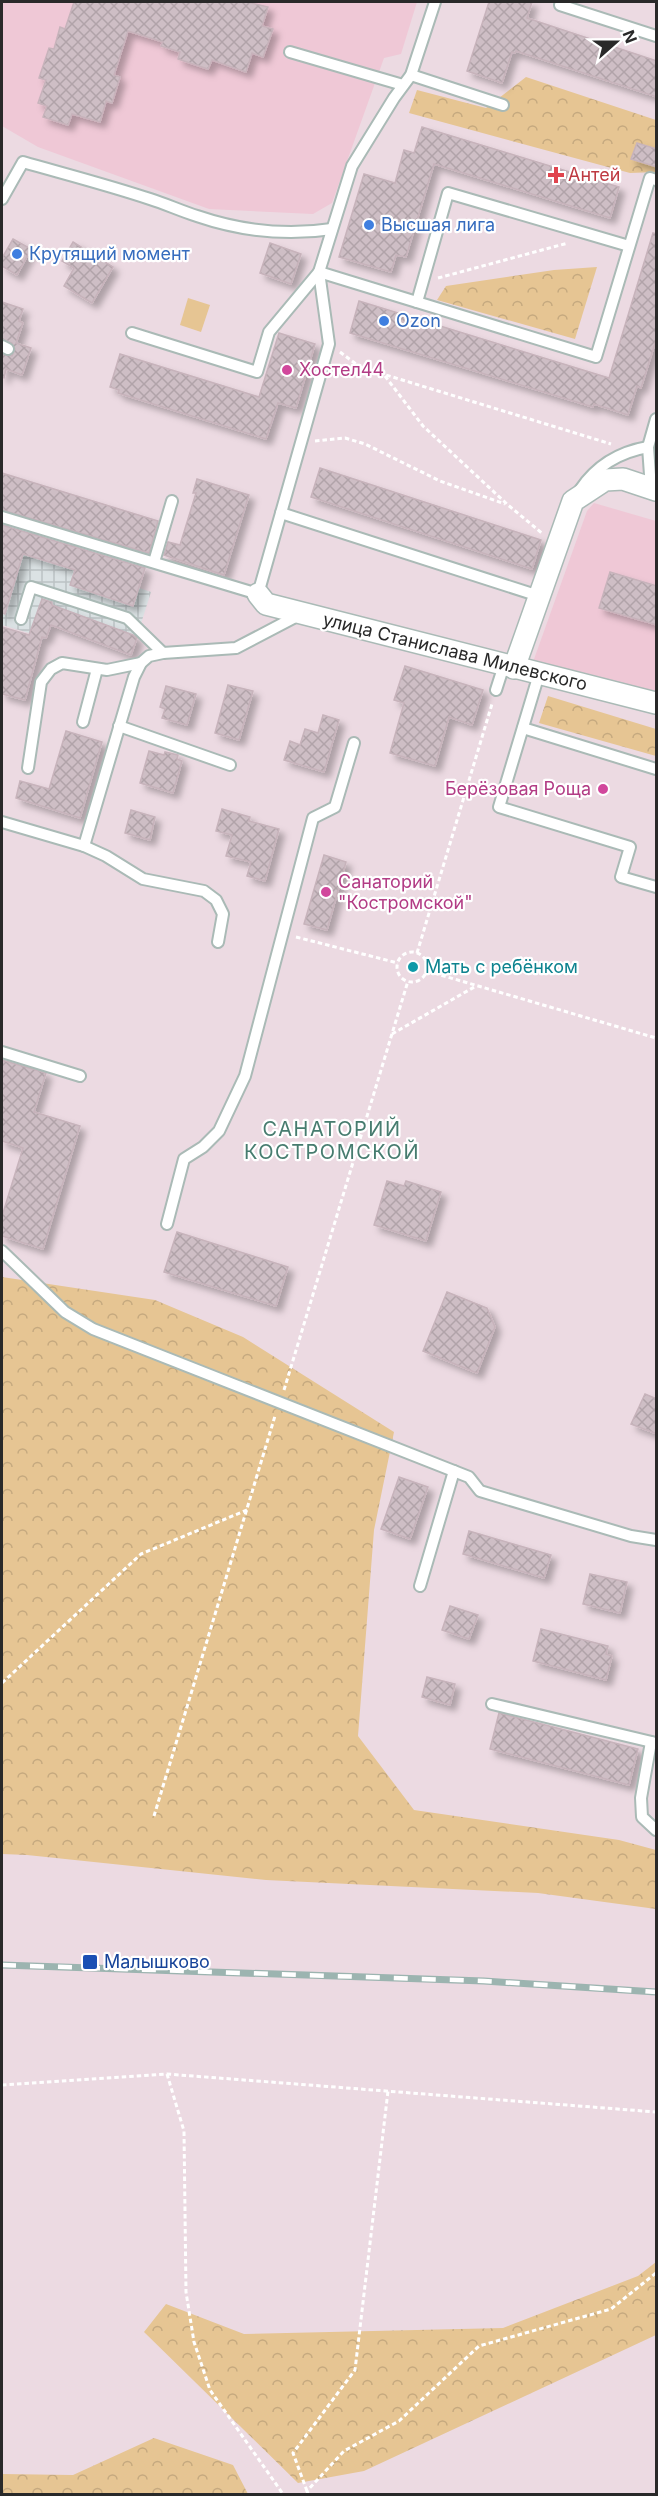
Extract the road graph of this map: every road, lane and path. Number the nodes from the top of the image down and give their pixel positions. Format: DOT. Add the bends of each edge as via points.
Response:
graph roads {
  1 [pos="435,2"];
  2 [pos="561,2"];
  3 [pos="657,36"];
  4 [pos="290,52"];
  5 [pos="411,75"];
  6 [pos="403,85"];
  7 [pos="503,105"];
  8 [pos="657,180"];
  9 [pos="2,200"];
  10 [pos="332,229"];
  11 [pos="600,237"];
  12 [pos="629,246"];
  13 [pos="319,272"];
  14 [pos="422,284"];
  15 [pos="417,302"];
  16 [pos="132,333"];
  17 [pos="329,344"];
  18 [pos="384,374"];
  19 [pos="657,419"];
  20 [pos="301,443"];
  21 [pos="648,447"];
  22 [pos="631,450"];
  23 [pos="654,489"];
  24 [pos="172,501"];
  25 [pos="573,501"];
  26 [pos="508,505"];
  27 [pos="281,513"];
  28 [pos="2,517"];
  29 [pos="554,554"];
  30 [pos="154,562"];
  31 [pos="258,594"];
  32 [pos="539,596"];
  33 [pos="302,614"];
  34 [pos="21,619"];
  35 [pos="163,653"];
  36 [pos="141,663"];
  37 [pos="509,667"];
  38 [pos="97,669"];
  39 [pos="539,674"];
  40 [pos="496,690"];
  41 [pos="657,703"];
  42 [pos="83,722"];
  43 [pos="119,726"];
  44 [pos="523,728"];
  45 [pos="354,743"];
  46 [pos="230,765"];
  47 [pos="28,768"];
  48 [pos="657,769"];
  49 [pos="2,822"];
  50 [pos="84,846"];
  51 [pos="657,887"];
  52 [pos="282,933"];
  53 [pos="218,942"];
  54 [pos="417,953"];
  55 [pos="398,963"];
  56 [pos="427,971"];
  57 [pos="476,986"];
  58 [pos="392,1035"];
  59 [pos="657,1038"];
  60 [pos="2,1052"];
  61 [pos="80,1076"];
  62 [pos="167,1224"];
  63 [pos="2,1251"];
  64 [pos="454,1471"];
  65 [pos="247,1509"];
  66 [pos="657,1540"];
  67 [pos="420,1586"];
  68 [pos="2,1683"];
  69 [pos="492,1704"];
  70 [pos="654,1743"];
  71 [pos="657,1830"];
  72 [pos="167,2074"];
  73 [pos="2,2085"];
  74 [pos="388,2091"];
  75 [pos="657,2112"];
  76 [pos="657,2273"];
  77 [pos="307,2493"];
  78 [pos="284,2494"];
  1 -- 5 [label="lane"];
  2 -- 3 [label="lane" via="560,5"];
  4 -- 6 [label="lane"];
  5 -- 6 [label="lane"];
  5 -- 7 [label="lane"];
  6 -- 10 [label="lane" via="352,166"];
  8 -- 12 [label="lane" via="650,178"];
  9 -- 10 [label="lane" via="23,162 234,226 271,232"];
  10 -- 13 [label="lane"];
  11 -- 12 [label="lane"];
  11 -- 14 [label="path" via="547,247"];
  11 -- 14 [label="lane" via="448,193"];
  12 -- 15 [label="lane" via="596,357"];
  13 -- 15 [label="lane"];
  13 -- 16 [label="lane" via="269,332 257,372"];
  13 -- 17 [label="lane"];
  14 -- 15 [label="lane"];
  17 -- 18 [label="path" via="360,367"];
  17 -- 20 [label="lane"];
  18 -- 22 [label="path"];
  18 -- 26 [label="path" via="423,426"];
  19 -- 21 [label="lane"];
  20 -- 26 [label="path" via="345,438"];
  20 -- 27 [label="lane"];
  21 -- 22 [label="lane"];
  21 -- 23 [label="lane"];
  22 -- 25 [label="lane" via="590,474"];
  23 -- 25 [label="street" via="623,479 605,480"];
  24 -- 30 [label="lane"];
  25 -- 29 [label="street"];
  26 -- 29 [label="path" via="546,537"];
  27 -- 31 [label="lane"];
  27 -- 32 [label="lane"];
  28 -- 30 [label="lane"];
  29 -- 32 [label="street"];
  30 -- 31 [label="lane"];
  31 -- 33 [label="street, улица Станислава Милевского" via="266,604"];
  32 -- 37 [label="street"];
  33 -- 35 [label="lane" via="236,648"];
  33 -- 37 [label="street, улица Станислава Милевского"];
  34 -- 35 [label="lane" via="31,587 127,618"];
  35 -- 36 [label="lane" via="149,656"];
  36 -- 38 [label="lane" via="128,668"];
  36 -- 43 [label="lane"];
  37 -- 39 [label="street, улица Станислава Милевского"];
  37 -- 40 [label="lane"];
  38 -- 42 [label="lane"];
  38 -- 47 [label="lane" via="62,663 41,682"];
  39 -- 41 [label="street, улица Станислава Милевского"];
  39 -- 44 [label="lane"];
  40 -- 54 [label="path"];
  43 -- 46 [label="lane"];
  43 -- 50 [label="lane"];
  44 -- 48 [label="lane"];
  44 -- 51 [label="lane" via="499,807 630,847 621,876"];
  45 -- 52 [label="lane" via="335,807 313,818"];
  49 -- 50 [label="lane"];
  50 -- 53 [label="lane" via="143,879 204,891 216,900 223,914"];
  52 -- 55 [label="path"];
  52 -- 62 [label="lane" via="245,1076 219,1131 184,1159"];
  54 -- 55 [label="path" via="406,953"];
  54 -- 56 [label="path" via="426,961"];
  55 -- 56 [label="path" via="399,973 407,981 418,981"];
  56 -- 57 [label="path"];
  57 -- 58 [label="path"];
  57 -- 59 [label="path"];
  60 -- 61 [label="lane"];
  63 -- 64 [label="lane" via="65,1312 93,1329"];
  64 -- 66 [label="lane" via="470,1477 480,1491 631,1536"];
  64 -- 67 [label="lane"];
  65 -- 68 [label="path" via="141,1554"];
  69 -- 70 [label="lane"];
  70 -- 71 [label="lane" via="641,1798 642,1817"];
  72 -- 73 [label="path"];
  72 -- 74 [label="path"];
  72 -- 78 [label="path" via="184,2131 186,2292 194,2342 210,2390"];
  74 -- 75 [label="path"];
  74 -- 77 [label="path" via="355,2370 293,2453"];
  76 -- 77 [label="path" via="610,2308 479,2346 399,2421 344,2451"];
}
